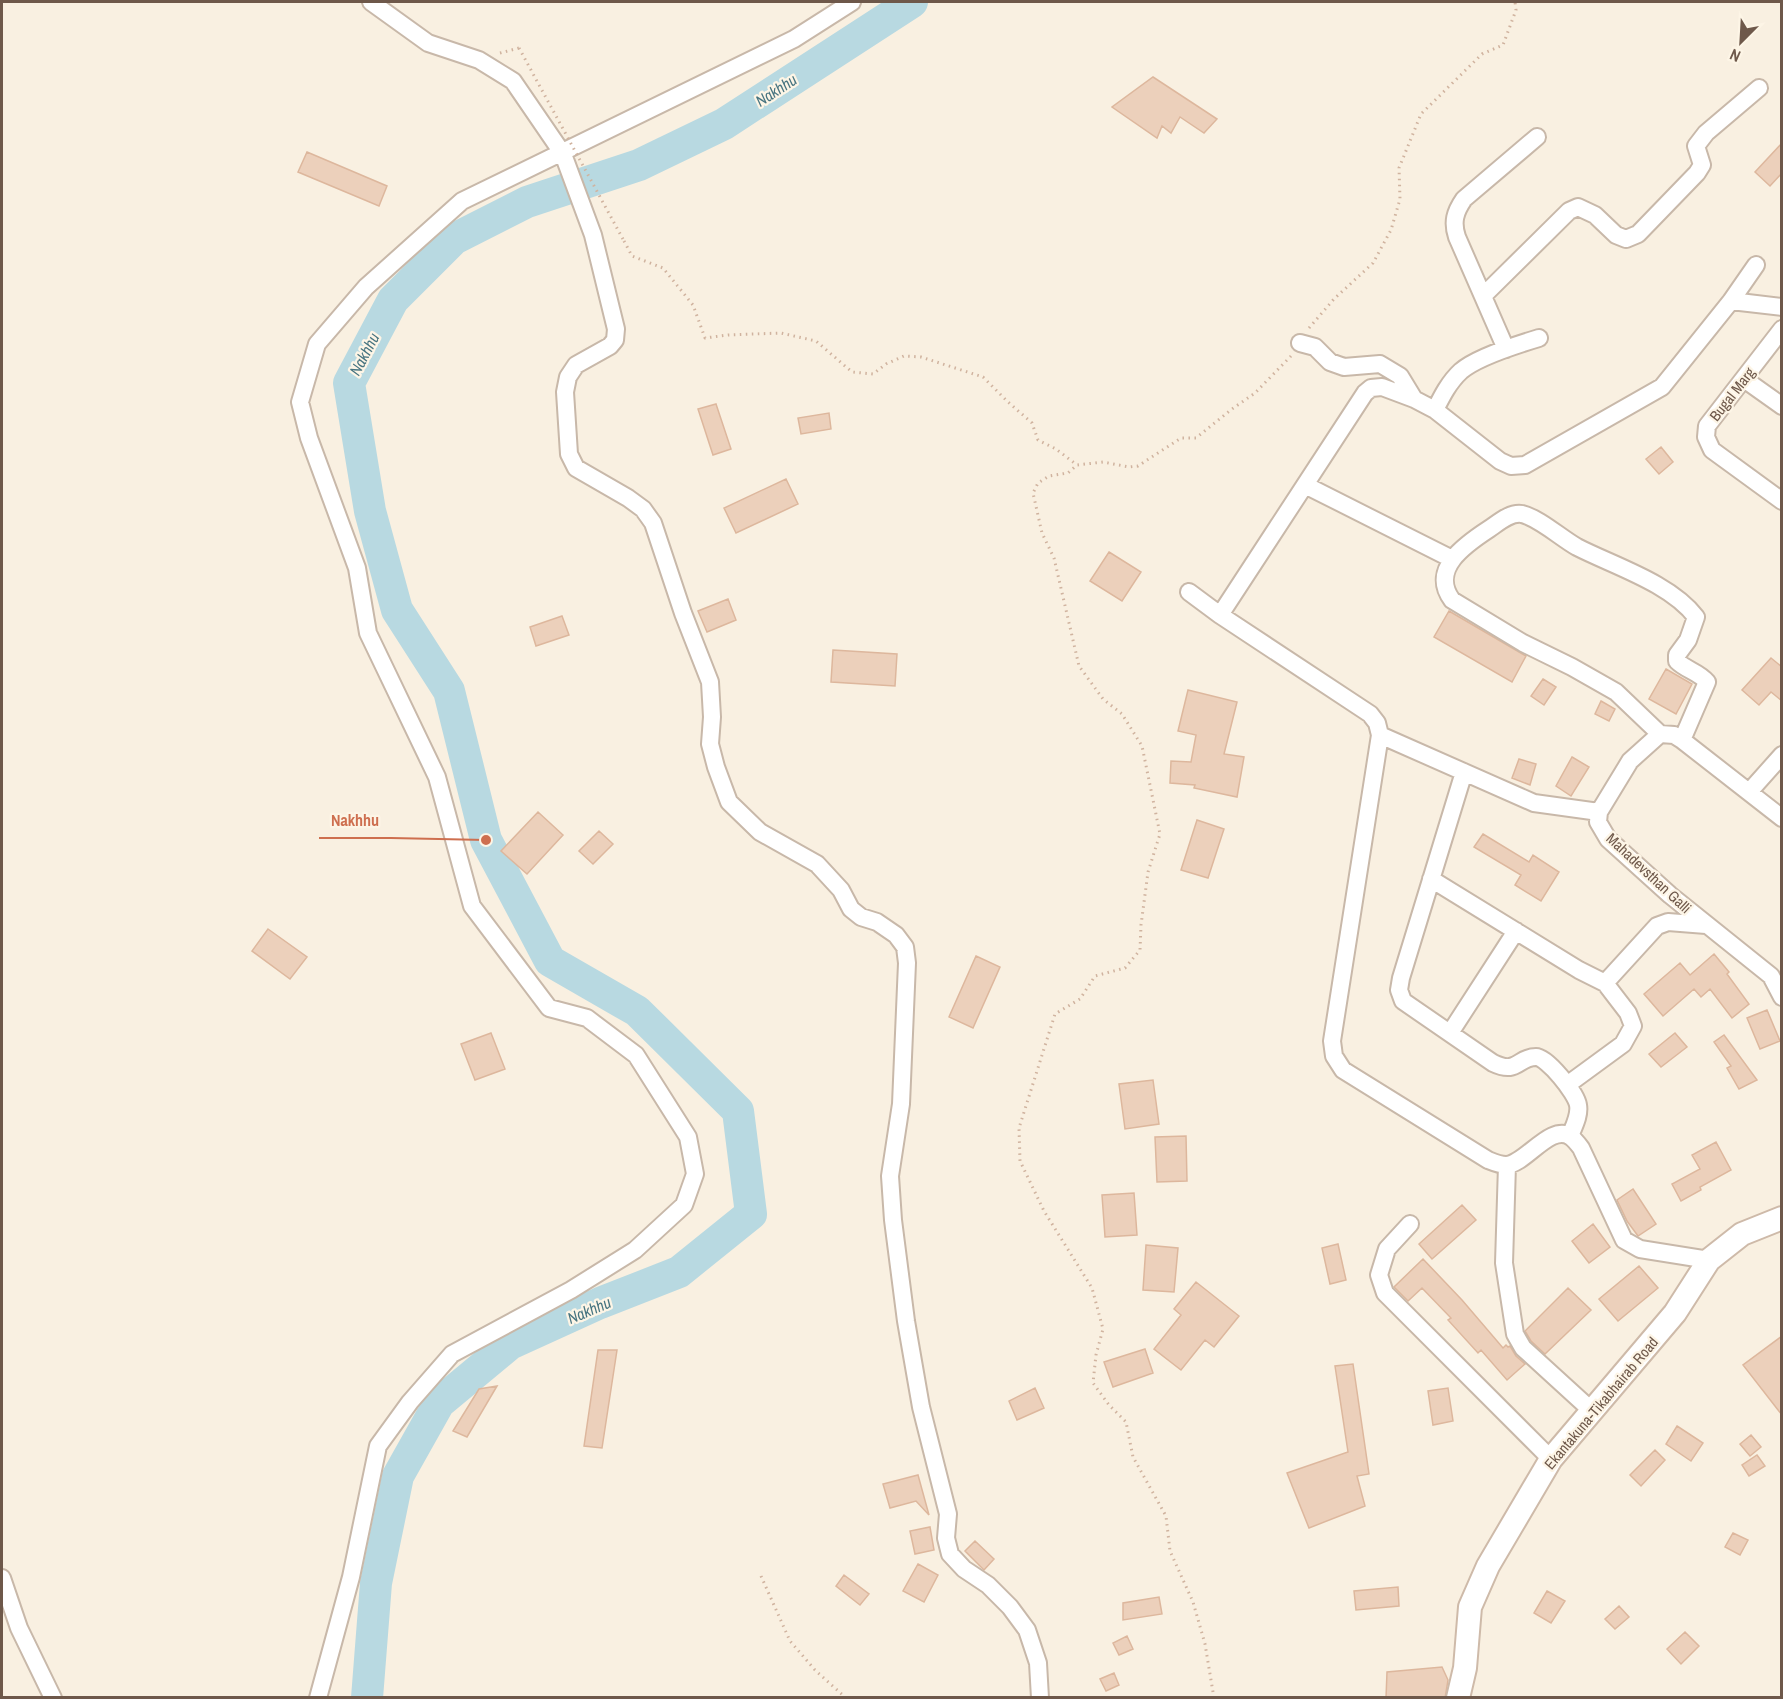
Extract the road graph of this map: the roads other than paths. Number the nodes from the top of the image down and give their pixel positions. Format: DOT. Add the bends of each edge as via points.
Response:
graph roads {
  1 [pos="371,2"];
  2 [pos="852,2"];
  3 [pos="1759,88"];
  4 [pos="1537,137"];
  5 [pos="565,159"];
  6 [pos="1756,265"];
  7 [pos="1483,296"];
  8 [pos="1731,301"];
  9 [pos="1782,307"];
  10 [pos="1782,329"];
  11 [pos="1539,338"];
  12 [pos="1300,343"];
  13 [pos="1506,349"];
  14 [pos="1744,379"];
  15 [pos="1414,399"];
  16 [pos="1782,406"];
  17 [pos="1435,410"];
  18 [pos="1305,485"];
  19 [pos="1782,501"];
  20 [pos="1452,559"];
  21 [pos="1189,591"];
  22 [pos="1220,615"];
  23 [pos="1659,734"];
  24 [pos="1380,735"];
  25 [pos="1682,740"];
  26 [pos="1782,755"];
  27 [pos="1464,772"];
  28 [pos="1749,792"];
  29 [pos="1599,812"];
  30 [pos="1782,818"];
  31 [pos="1431,879"];
  32 [pos="1706,925"];
  33 [pos="1516,931"];
  34 [pos="1605,983"];
  35 [pos="1782,997"];
  36 [pos="1450,1033"];
  37 [pos="1568,1085"];
  38 [pos="1570,1136"];
  39 [pos="1507,1165"];
  40 [pos="1782,1218"];
  41 [pos="1410,1224"];
  42 [pos="1709,1260"];
  43 [pos="1591,1410"];
  44 [pos="1551,1459"];
  45 [pos="2,1578"];
  46 [pos="53,1698"];
  47 [pos="318,1698"];
  48 [pos="1040,1698"];
  49 [pos="1458,1698"];
  1 -- 5 [label="street" via="428,43 479,60 513,81"];
  2 -- 5 [label="street" via="794,39"];
  3 -- 7 [label="street" via="1706,133 1696,146 1702,165 1697,173 1638,234 1626,239 1616,235 1595,214 1578,207 1569,211"];
  4 -- 7 [label="street" via="1457,209 1455,229"];
  5 -- 47 [label="street" via="462,201 366,287 317,344 300,402 309,438 357,568 368,633 437,777 472,906 549,1008 587,1018 636,1055 688,1137 695,1174 684,1205 635,1250 572,1290 452,1354 378,1446 351,1577"];
  5 -- 48 [label="street" via="593,236 616,329 610,346 576,365 568,377 565,392 569,454 576,468 628,498 653,523 710,682 710,744 729,802 760,832 817,864 841,890 850,909 887,928 905,947 901,1104 890,1176 906,1321 919,1396 948,1514 946,1538 950,1554 988,1585 1027,1630 1038,1663"];
  6 -- 8 [label="street"];
  7 -- 13 [label="street"];
  8 -- 9 [label="street"];
  8 -- 17 [label="street" via="1662,387 1525,465 1511,466 1500,461"];
  10 -- 14 [label="street, Bugal Marg"];
  11 -- 13 [label="street"];
  12 -- 15 [label="street" via="1315,347 1330,362 1344,367 1380,364 1400,376"];
  13 -- 17 [label="street" via="1462,370"];
  14 -- 16 [label="street"];
  14 -- 19 [label="street, Bugal Marg" via="1707,426 1706,437 1712,450"];
  15 -- 17 [label="street"];
  15 -- 18 [label="street" via="1382,387 1371,388"];
  18 -- 20 [label="street"];
  18 -- 22 [label="street"];
  20 -- 23 [label="street" via="1444,579 1452,600 1616,692"];
  20 -- 25 [label="street" via="1467,543 1519,513 1676,598 1696,617 1677,661 1707,682"];
  21 -- 22 [label="street"];
  22 -- 24 [label="street" via="1370,714"];
  23 -- 25 [label="street"];
  23 -- 29 [label="street" via="1630,761"];
  24 -- 27 [label="street"];
  24 -- 39 [label="street" via="1332,1041 1334,1056 1343,1070 1488,1160"];
  25 -- 28 [label="street"];
  26 -- 28 [label="street"];
  27 -- 29 [label="street" via="1534,803"];
  27 -- 31 [label="street"];
  28 -- 30 [label="street"];
  29 -- 32 [label="street, Mahadevsthan Galli" via="1598,822 1608,839"];
  31 -- 33 [label="street"];
  31 -- 36 [label="street" via="1399,990 1403,1000"];
  32 -- 34 [label="street" via="1668,922 1657,926"];
  32 -- 35 [label="street, Mahadevsthan Galli" via="1771,976"];
  33 -- 34 [label="street"];
  33 -- 36 [label="street"];
  34 -- 37 [label="street" via="1633,1026 1623,1044"];
  36 -- 37 [label="street" via="1503,1068 1542,1058"];
  37 -- 38 [label="street" via="1578,1102"];
  38 -- 39 [label="street" via="1561,1134 1543,1141"];
  38 -- 42 [label="street" via="1581,1148 1624,1240 1640,1249"];
  39 -- 43 [label="street" via="1504,1263 1515,1334 1523,1348"];
  40 -- 42 [label="main road, Ekantakuna-Tikabhairab Road" via="1742,1234"];
  41 -- 44 [label="street" via="1387,1249 1378,1275 1385,1293"];
  42 -- 43 [label="main road, Ekantakuna-Tikabhairab Road" via="1675,1313"];
  43 -- 44 [label="main road, Ekantakuna-Tikabhairab Road"];
  44 -- 49 [label="main road, Ekantakuna-Tikabhairab Road" via="1488,1566 1470,1607 1465,1668"];
  45 -- 46 [label="street" via="19,1628"];
}
